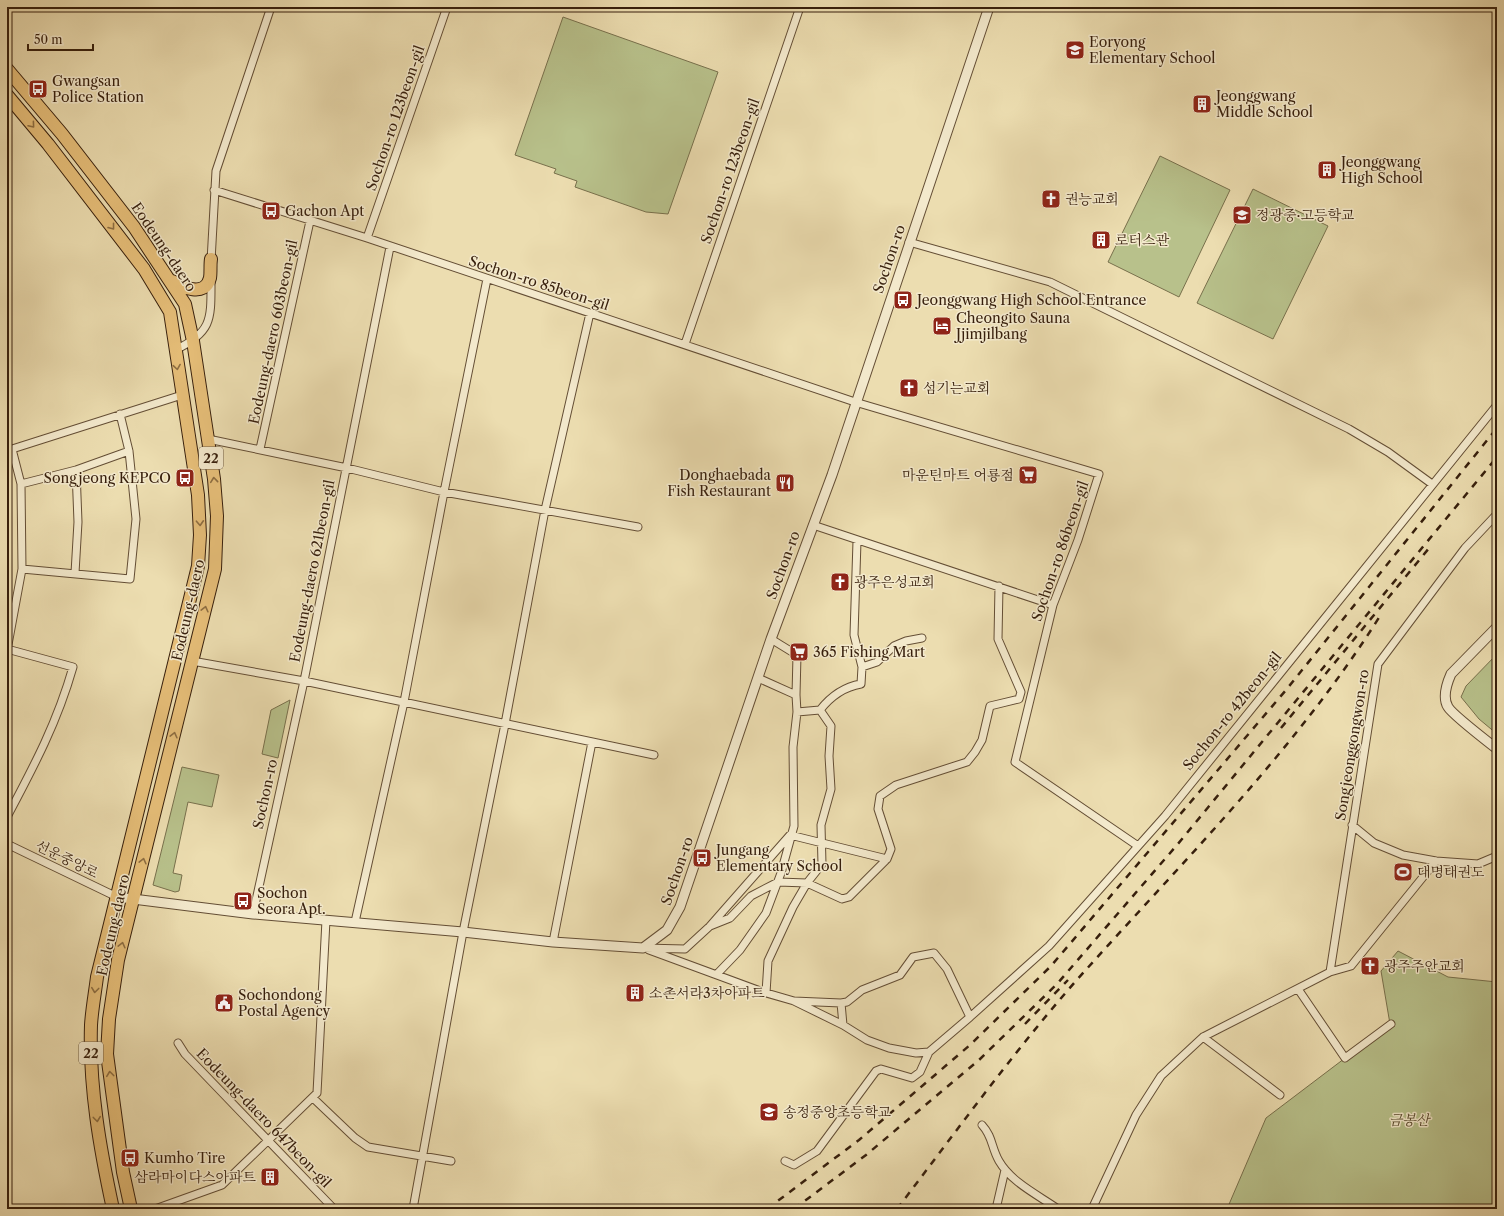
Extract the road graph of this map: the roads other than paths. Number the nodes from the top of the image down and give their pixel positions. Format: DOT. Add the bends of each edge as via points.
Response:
graph roads {
  1 [pos="271,7"];
  2 [pos="447,7"];
  3 [pos="800,7"];
  4 [pos="989,7"];
  5 [pos="7,69"];
  6 [pos="7,95"];
  7 [pos="214,190"];
  8 [pos="310,221"];
  9 [pos="367,238"];
  10 [pos="909,242"];
  11 [pos="390,247"];
  12 [pos="211,259"];
  13 [pos="169,278"];
  14 [pos="487,279"];
  15 [pos="590,313"];
  16 [pos="193,341"];
  17 [pos="685,344"];
  18 [pos="175,350"];
  19 [pos="182,395"];
  20 [pos="855,402"];
  21 [pos="1497,405"];
  22 [pos="120,414"];
  23 [pos="208,439"];
  24 [pos="9,449"];
  25 [pos="260,449"];
  26 [pos="129,451"];
  27 [pos="347,468"];
  28 [pos="76,470"];
  29 [pos="21,484"];
  30 [pos="1432,484"];
  31 [pos="444,492"];
  32 [pos="545,510"];
  33 [pos="1497,514"];
  34 [pos="813,525"];
  35 [pos="638,527"];
  36 [pos="857,541"];
  37 [pos="22,569"];
  38 [pos="75,573"];
  39 [pos="998,586"];
  40 [pos="1053,605"];
  41 [pos="1497,627"];
  42 [pos="922,638"];
  43 [pos="771,639"];
  44 [pos="7,650"];
  45 [pos="192,661"];
  46 [pos="862,667"];
  47 [pos="758,678"];
  48 [pos="304,681"];
  49 [pos="796,695"];
  50 [pos="404,702"];
  51 [pos="820,710"];
  52 [pos="797,712"];
  53 [pos="505,724"];
  54 [pos="592,742"];
  55 [pos="1497,749"];
  56 [pos="654,755"];
  57 [pos="7,817"];
  58 [pos="1352,825"];
  59 [pos="790,835"];
  60 [pos="822,843"];
  61 [pos="7,844"];
  62 [pos="1138,846"];
  63 [pos="1497,856"];
  64 [pos="887,859"];
  65 [pos="1436,861"];
  66 [pos="778,882"];
  67 [pos="807,883"];
  68 [pos="117,897"];
  69 [pos="134,899"];
  70 [pos="253,914"];
  71 [pos="326,920"];
  72 [pos="355,922"];
  73 [pos="710,926"];
  74 [pos="463,932"];
  75 [pos="553,942"];
  76 [pos="643,948"];
  77 [pos="1330,972"];
  78 [pos="717,974"];
  79 [pos="1298,989"];
  80 [pos="766,993"];
  81 [pos="794,1001"];
  82 [pos="841,1003"];
  83 [pos="970,1017"];
  84 [pos="1391,1024"];
  85 [pos="843,1025"];
  86 [pos="1203,1037"];
  87 [pos="178,1043"];
  88 [pos="928,1052"];
  89 [pos="1280,1095"];
  90 [pos="313,1098"];
  91 [pos="982,1125"];
  92 [pos="268,1141"];
  93 [pos="423,1157"];
  94 [pos="451,1161"];
  95 [pos="785,1161"];
  96 [pos="1006,1170"];
  97 [pos="113,1209"];
  98 [pos="131,1209"];
  99 [pos="155,1209"];
  100 [pos="334,1209"];
  101 [pos="413,1209"];
  102 [pos="996,1209"];
  103 [pos="1058,1209"];
  104 [pos="1092,1209"];
  1 -- 7 [label="street" via="224,144 216,171"];
  2 -- 9 [label="street, Sochon-ro 123beon-gil"];
  3 -- 17 [label="street, Sochon-ro 123beon-gil"];
  4 -- 10 [label="street, Sochon-ro"];
  5 -- 13 [label="main road, Eodeung-daero / 22" via="130,221"];
  6 -- 18 [label="main road, Eodeung-daero / 22, one-way" via="144,269 170,312"];
  7 -- 8 [label="street, Sochon-ro 85beon-gil"];
  7 -- 12 [label="street"];
  8 -- 9 [label="street, Sochon-ro 85beon-gil"];
  8 -- 25 [label="street, Eodeung-daero 603beon-gil"];
  9 -- 11 [label="street, Sochon-ro 85beon-gil"];
  10 -- 20 [label="street, Sochon-ro"];
  10 -- 30 [label="street" via="1050,282 1349,429 1388,452"];
  11 -- 14 [label="street, Sochon-ro 85beon-gil"];
  11 -- 27 [label="street, Eodeung-daero 621beon-gil"];
  12 -- 13 [label="main road" via="210,280 202,288 193,291 183,288"];
  12 -- 16 [label="street" via="211,308 203,332"];
  13 -- 16 [label="main road, Eodeung-daero / 22" via="185,304"];
  14 -- 15 [label="street, Sochon-ro 85beon-gil"];
  14 -- 31 [label="street"];
  15 -- 17 [label="street, Sochon-ro 85beon-gil"];
  15 -- 32 [label="street"];
  16 -- 18 [label="street"];
  16 -- 23 [label="main road, Eodeung-daero / 22"];
  17 -- 20 [label="street, Sochon-ro 85beon-gil"];
  18 -- 19 [label="main road, Eodeung-daero / 22, one-way"];
  19 -- 22 [label="street"];
  19 -- 68 [label="main road, Eodeung-daero / 22, one-way" via="198,495 198,566"];
  20 -- 34 [label="street, Sochon-ro"];
  20 -- 40 [label="street, Sochon-ro 86beon-gil" via="1099,474 1078,540"];
  21 -- 30 [label="street, Sochon-ro 42beon-gil"];
  22 -- 24 [label="street"];
  22 -- 26 [label="street"];
  23 -- 25 [label="street"];
  45 -- 23 [label="main road, Eodeung-daero / 22, one-way" via="215,569 217,516"];
  24 -- 29 [label="street"];
  25 -- 27 [label="street"];
  26 -- 28 [label="street"];
  26 -- 38 [label="street" via="136,519 130,579"];
  27 -- 31 [label="street"];
  27 -- 48 [label="street, Eodeung-daero 621beon-gil"];
  28 -- 29 [label="street"];
  28 -- 38 [label="street" via="78,522"];
  29 -- 37 [label="street"];
  30 -- 62 [label="street, Sochon-ro 42beon-gil"];
  31 -- 32 [label="street"];
  31 -- 50 [label="street"];
  32 -- 35 [label="street"];
  32 -- 53 [label="street"];
  33 -- 58 [label="street, Songjeonggongwon-ro" via="1465,548 1378,664"];
  34 -- 36 [label="street"];
  34 -- 43 [label="street, Sochon-ro"];
  36 -- 39 [label="street"];
  36 -- 46 [label="street" via="854,636"];
  37 -- 38 [label="street"];
  37 -- 44 [label="street"];
  39 -- 40 [label="street"];
  39 -- 64 [label="street" via="998,639 1021,692 1018,699 990,706 982,740 967,762 896,785 880,796 878,809 891,849"];
  40 -- 62 [label="street, Sochon-ro 86beon-gil" via="1015,762"];
  41 -- 55 [label="street" via="1451,674 1446,696 1448,707"];
  42 -- 46 [label="street" via="894,646 877,662"];
  43 -- 47 [label="street, Sochon-ro"];
  43 -- 49 [label="street" via="797,655"];
  44 -- 57 [label="street" via="73,667 63,702 47,741"];
  45 -- 48 [label="street, Eodeung-daero 621beon-gil"];
  69 -- 45 [label="main road, Eodeung-daero / 22, one-way"];
  46 -- 51 [label="street" via="861,684 850,686 830,697"];
  47 -- 49 [label="street"];
  47 -- 76 [label="street, Sochon-ro" via="680,907 667,930"];
  48 -- 50 [label="street, Eodeung-daero 621beon-gil"];
  48 -- 70 [label="street, Sochon-ro"];
  49 -- 52 [label="street"];
  50 -- 53 [label="street, Eodeung-daero 621beon-gil"];
  50 -- 72 [label="street"];
  51 -- 52 [label="street"];
  51 -- 60 [label="street" via="831,726 830,789 821,825"];
  52 -- 59 [label="street" via="793,747 794,826"];
  53 -- 54 [label="street, Eodeung-daero 621beon-gil"];
  53 -- 74 [label="street"];
  54 -- 56 [label="street, Eodeung-daero 621beon-gil"];
  54 -- 75 [label="street"];
  58 -- 65 [label="street" via="1374,843 1403,855"];
  58 -- 77 [label="street, Songjeonggongwon-ro"];
  59 -- 60 [label="street"];
  59 -- 66 [label="street"];
  59 -- 73 [label="street"];
  60 -- 64 [label="street"];
  60 -- 67 [label="street" via="822,864"];
  61 -- 68 [label="street, 선운중앙로"];
  62 -- 83 [label="street, Sochon-ro 42beon-gil" via="1049,946"];
  63 -- 65 [label="street" via="1478,864"];
  64 -- 67 [label="street" via="849,897 842,899"];
  65 -- 77 [label="street" via="1351,966"];
  66 -- 67 [label="street"];
  66 -- 73 [label="street" via="751,896 730,918"];
  66 -- 78 [label="street" via="766,913 740,950"];
  67 -- 80 [label="street" via="768,961"];
  68 -- 69 [label="street"];
  68 -- 97 [label="main road, Eodeung-daero / 22, one-way" via="97,977 91,1024 96,1110"];
  69 -- 70 [label="street"];
  98 -- 69 [label="main road, Eodeung-daero / 22, one-way" via="123,1172 107,1054 109,1019 118,960"];
  70 -- 71 [label="street"];
  71 -- 72 [label="street"];
  71 -- 90 [label="street" via="318,1093"];
  72 -- 74 [label="street"];
  73 -- 76 [label="street" via="685,949"];
  74 -- 75 [label="street"];
  74 -- 93 [label="street"];
  75 -- 76 [label="street"];
  76 -- 78 [label="street"];
  77 -- 79 [label="street"];
  78 -- 80 [label="street"];
  79 -- 84 [label="street" via="1345,1058"];
  79 -- 86 [label="street"];
  80 -- 81 [label="street"];
  81 -- 82 [label="street"];
  81 -- 85 [label="street"];
  82 -- 83 [label="street" via="847,1002 862,990 900,974 913,957 934,953 947,969"];
  82 -- 85 [label="street"];
  83 -- 88 [label="street, Sochon-ro 42beon-gil"];
  85 -- 88 [label="street" via="867,1040 889,1048 916,1053"];
  86 -- 89 [label="street"];
  86 -- 104 [label="street" via="1161,1076 1146,1098"];
  87 -- 92 [label="street, Eodeung-daero 647beon-gil" via="185,1054"];
  88 -- 95 [label="street" via="920,1072 912,1078 881,1069 876,1071 817,1151 794,1165"];
  90 -- 92 [label="street"];
  90 -- 93 [label="street" via="362,1144 379,1150"];
  91 -- 96 [label="street" via="990,1134 993,1148"];
  92 -- 99 [label="street" via="222,1185"];
  92 -- 100 [label="street, Eodeung-daero 647beon-gil"];
  93 -- 94 [label="street"];
  93 -- 101 [label="street"];
  96 -- 102 [label="street"];
  96 -- 103 [label="street"];
}
